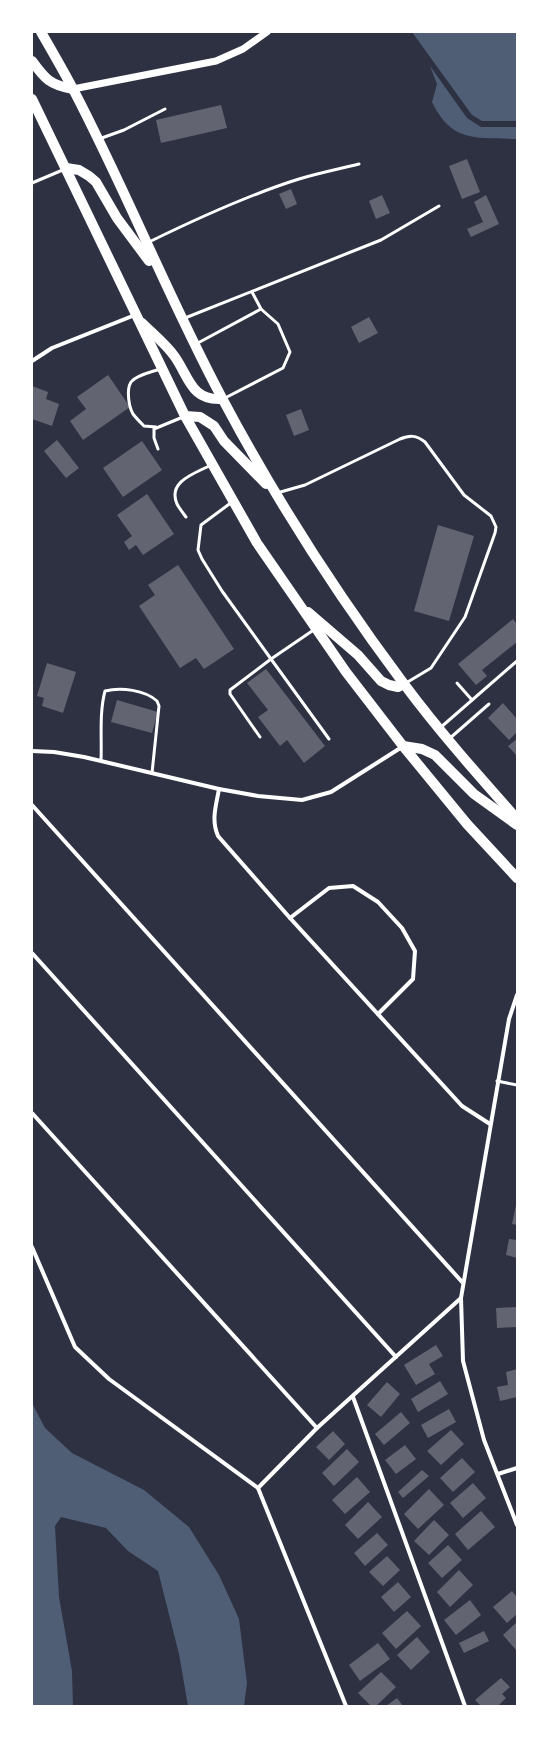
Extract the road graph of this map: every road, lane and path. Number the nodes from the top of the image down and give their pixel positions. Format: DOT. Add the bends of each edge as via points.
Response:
graph roads {
  1 [pos="41,32"];
  2 [pos="267,32"];
  3 [pos="32,61"];
  4 [pos="73,89"];
  5 [pos="32,99"];
  6 [pos="165,109"];
  7 [pos="98,139"];
  8 [pos="359,164"];
  9 [pos="66,168"];
  10 [pos="32,184"];
  11 [pos="439,206"];
  12 [pos="146,244"];
  13 [pos="160,275"];
  14 [pos="252,292"];
  15 [pos="261,309"];
  16 [pos="135,315"];
  17 [pos="181,320"];
  18 [pos="194,345"];
  19 [pos="32,361"];
  20 [pos="162,368"];
  21 [pos="222,399"];
  22 [pos="185,416"];
  23 [pos="156,427"];
  24 [pos="158,449"];
  25 [pos="212,464"];
  26 [pos="276,494"];
  27 [pos="233,501"];
  28 [pos="186,517"];
  29 [pos="296,601"];
  30 [pos="316,629"];
  31 [pos="271,659"];
  32 [pos="517,661"];
  33 [pos="457,682"];
  34 [pos="404,684"];
  35 [pos="472,700"];
  36 [pos="489,704"];
  37 [pos="439,728"];
  38 [pos="260,737"];
  39 [pos="329,739"];
  40 [pos="448,739"];
  41 [pos="403,746"];
  42 [pos="32,751"];
  43 [pos="101,761"];
  44 [pos="152,773"];
  45 [pos="219,789"];
  46 [pos="32,806"];
  47 [pos="517,819"];
  48 [pos="517,825"];
  49 [pos="517,878"];
  50 [pos="290,918"];
  51 [pos="32,953"];
  52 [pos="517,995"];
  53 [pos="378,1014"];
  54 [pos="497,1081"];
  55 [pos="517,1085"];
  56 [pos="32,1113"];
  57 [pos="490,1124"];
  58 [pos="32,1247"];
  59 [pos="463,1283"];
  60 [pos="461,1298"];
  61 [pos="396,1357"];
  62 [pos="353,1397"];
  63 [pos="318,1428"];
  64 [pos="517,1468"];
  65 [pos="498,1474"];
  66 [pos="258,1488"];
  67 [pos="517,1525"];
  68 [pos="346,1706"];
  69 [pos="465,1706"];
  1 -- 4 [label="main road"];
  2 -- 4 [label="street" via="243,50 216,61"];
  3 -- 4 [label="main road" via="49,81"];
  4 -- 7 [label="main road"];
  5 -- 9 [label="main road"];
  6 -- 7 [label="lane" via="124,130"];
  7 -- 12 [label="main road"];
  8 -- 12 [label="lane" via="261,192"];
  9 -- 10 [label="lane"];
  9 -- 13 [label="main road" via="79,170 96,182 117,218"];
  9 -- 16 [label="main road"];
  11 -- 14 [label="lane" via="381,240"];
  12 -- 13 [label="main road"];
  13 -- 17 [label="main road"];
  14 -- 15 [label="lane"];
  14 -- 17 [label="lane"];
  15 -- 18 [label="lane"];
  15 -- 21 [label="lane" via="278,324 290,352 283,368"];
  16 -- 19 [label="street" via="52,348"];
  16 -- 20 [label="main road"];
  16 -- 21 [label="main road" via="175,357 199,394 211,400"];
  17 -- 18 [label="main road"];
  18 -- 21 [label="main road"];
  20 -- 22 [label="main road"];
  20 -- 23 [label="lane" via="137,377 129,388 132,413 144,426"];
  21 -- 26 [label="main road"];
  22 -- 23 [label="lane"];
  22 -- 25 [label="main road"];
  22 -- 26 [label="main road" via="200,417 214,426 224,441"];
  23 -- 24 [label="lane" via="154,438"];
  25 -- 27 [label="main road"];
  25 -- 28 [label="lane" via="177,485 177,503"];
  26 -- 34 [label="main road" via="316,557"];
  26 -- 34 [label="lane" via="305,485 400,439 413,436 425,442 464,495 491,516 496,527 495,533 465,617 431,668"];
  27 -- 29 [label="main road" via="257,543"];
  27 -- 31 [label="lane" via="201,525 198,550 222,591"];
  29 -- 30 [label="main road"];
  29 -- 34 [label="main road" via="358,655 381,681 389,686 398,687"];
  30 -- 31 [label="lane"];
  30 -- 41 [label="main road"];
  31 -- 38 [label="lane" via="230,690 230,694"];
  31 -- 39 [label="lane"];
  32 -- 35 [label="lane"];
  33 -- 35 [label="lane"];
  34 -- 37 [label="main road"];
  35 -- 37 [label="lane"];
  36 -- 40 [label="lane"];
  37 -- 40 [label="main road"];
  40 -- 47 [label="main road"];
  41 -- 45 [label="street" via="331,792 316,797 285,800"];
  41 -- 48 [label="main road" via="422,749 435,755 474,794"];
  41 -- 49 [label="main road" via="467,824"];
  42 -- 43 [label="street" via="54,752"];
  43 -- 44 [label="street"];
  43 -- 44 [label="lane" via="100,715 105,691 128,690 147,694 157,701 159,706"];
  44 -- 45 [label="street"];
  45 -- 50 [label="street" via="214,817 214,827 218,836"];
  46 -- 59 [label="street"];
  50 -- 53 [label="street"];
  50 -- 53 [label="street" via="329,888 353,886 378,902 402,928 415,951 413,979"];
  51 -- 61 [label="street"];
  52 -- 54 [label="street" via="508,1019"];
  53 -- 57 [label="street" via="462,1106"];
  54 -- 55 [label="lane"];
  54 -- 57 [label="street"];
  56 -- 63 [label="street"];
  57 -- 59 [label="street"];
  58 -- 66 [label="street" via="75,1347 109,1379"];
  59 -- 60 [label="street"];
  60 -- 61 [label="street"];
  60 -- 65 [label="street" via="463,1361 484,1440"];
  61 -- 62 [label="street"];
  62 -- 63 [label="street"];
  62 -- 69 [label="street"];
  63 -- 66 [label="street"];
  64 -- 65 [label="street"];
  65 -- 67 [label="street"];
  66 -- 68 [label="street"];
}
